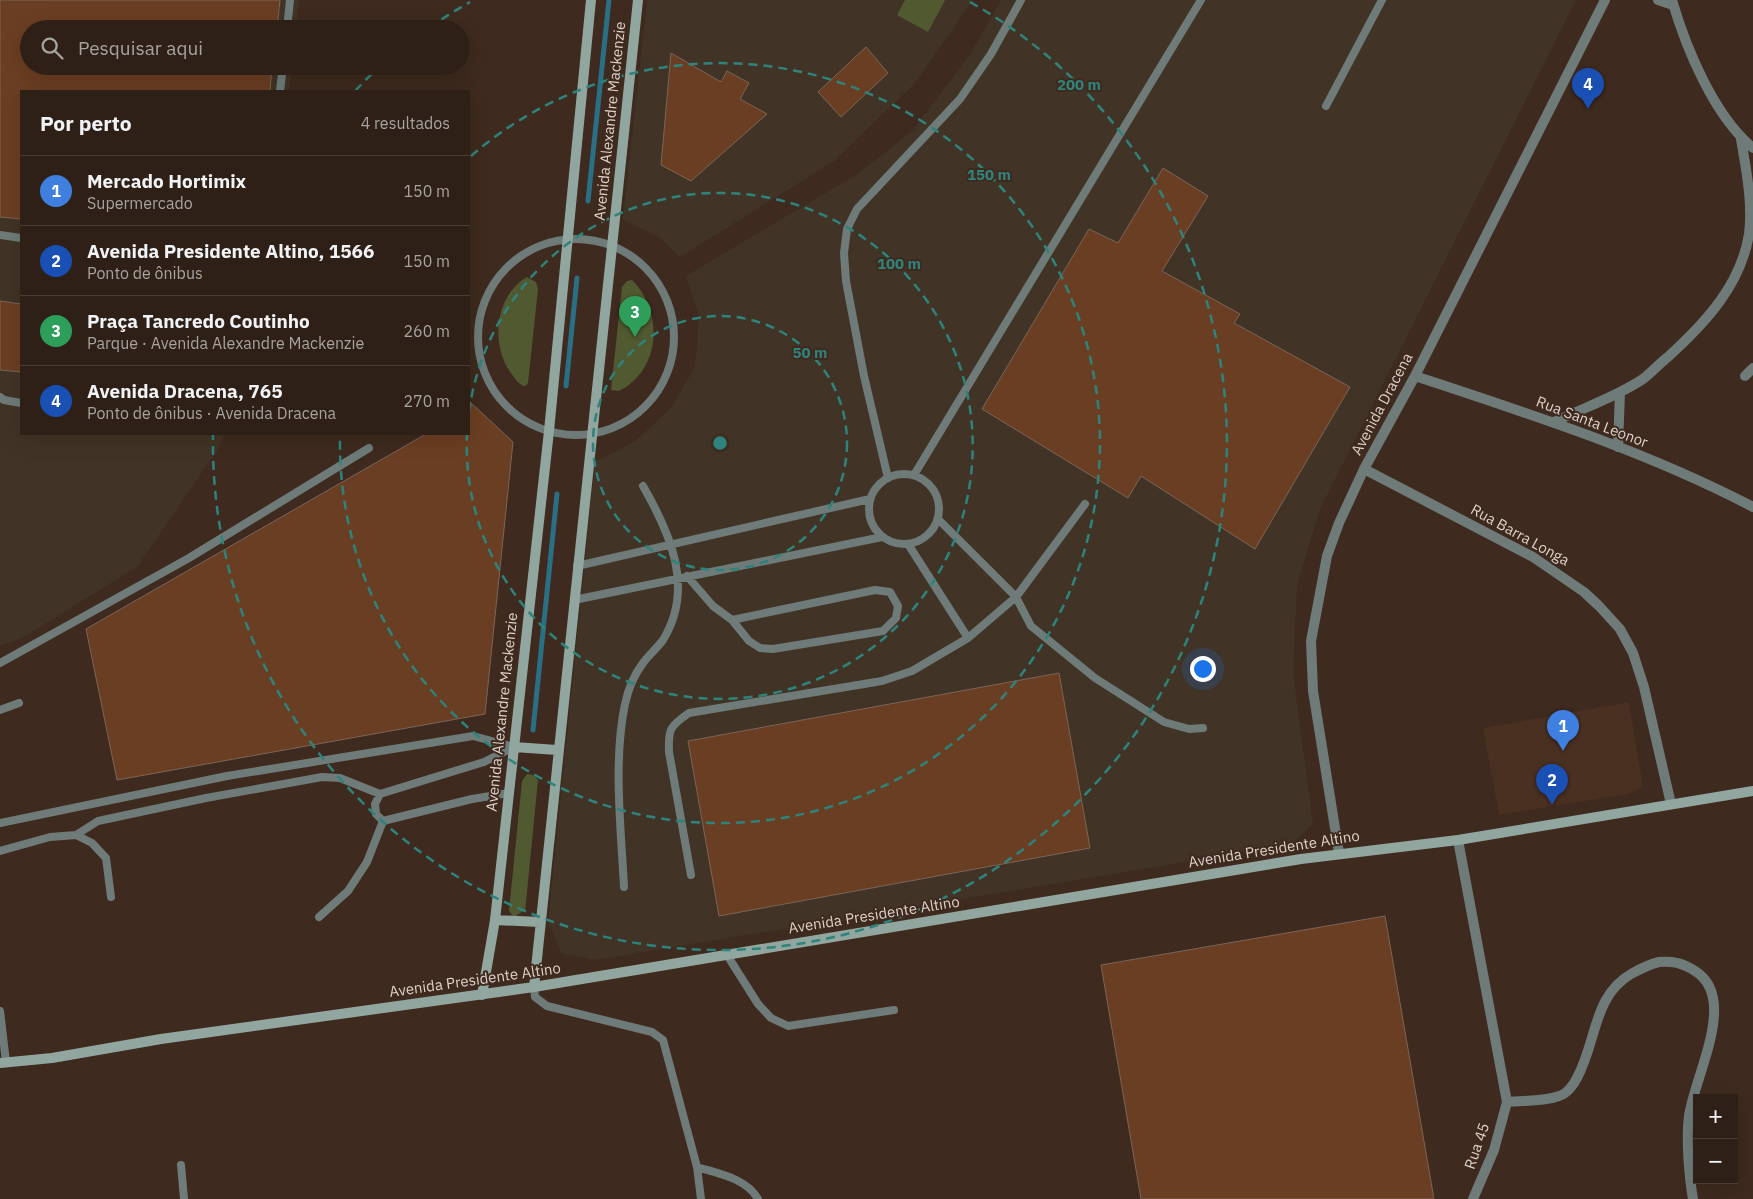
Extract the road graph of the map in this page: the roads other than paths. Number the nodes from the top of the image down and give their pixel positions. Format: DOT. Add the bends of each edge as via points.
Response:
graph roads {
  1 [pos="290,0"];
  2 [pos="591,0"];
  3 [pos="638,0"];
  4 [pos="1021,0"];
  5 [pos="1201,0"];
  6 [pos="1382,0"];
  7 [pos="1605,0"];
  8 [pos="1658,0"];
  9 [pos="1672,3"];
  10 [pos="288,20"];
  11 [pos="282,75"];
  12 [pos="280,90"];
  13 [pos="1326,106"];
  14 [pos="1742,139"];
  15 [pos="1753,148"];
  16 [pos="1751,211"];
  17 [pos="0,236"];
  18 [pos="20,238"];
  19 [pos="566,239"];
  20 [pos="612,245"];
  21 [pos="1749,253"];
  22 [pos="1753,368"];
  23 [pos="1415,376"];
  24 [pos="1745,376"];
  25 [pos="1620,392"];
  26 [pos="0,397"];
  27 [pos="20,403"];
  28 [pos="1554,422"];
  29 [pos="549,432"];
  30 [pos="592,434"];
  31 [pos="1618,447"];
  32 [pos="369,448"];
  33 [pos="1364,469"];
  34 [pos="914,475"];
  35 [pos="888,478"];
  36 [pos="643,486"];
  37 [pos="870,499"];
  38 [pos="1085,504"];
  39 [pos="1753,507"];
  40 [pos="938,519"];
  41 [pos="882,537"];
  42 [pos="908,544"];
  43 [pos="672,545"];
  44 [pos="577,566"];
  45 [pos="686,576"];
  46 [pos="678,578"];
  47 [pos="1016,597"];
  48 [pos="574,600"];
  49 [pos="732,620"];
  50 [pos="968,638"];
  51 [pos="0,663"];
  52 [pos="19,703"];
  53 [pos="0,710"];
  54 [pos="1204,728"];
  55 [pos="514,747"];
  56 [pos="557,750"];
  57 [pos="1753,791"];
  58 [pos="509,793"];
  59 [pos="380,794"];
  60 [pos="1671,804"];
  61 [pos="382,820"];
  62 [pos="0,823"];
  63 [pos="76,835"];
  64 [pos="1458,840"];
  65 [pos="0,851"];
  66 [pos="1339,853"];
  67 [pos="691,875"];
  68 [pos="624,887"];
  69 [pos="111,897"];
  70 [pos="319,917"];
  71 [pos="495,920"];
  72 [pos="540,922"];
  73 [pos="727,955"];
  74 [pos="534,987"];
  75 [pos="482,995"];
  76 [pos="894,1010"];
  77 [pos="0,1011"];
  78 [pos="3,1062"];
  79 [pos="1507,1102"];
  80 [pos="181,1165"];
  81 [pos="697,1167"];
  82 [pos="184,1199"];
  83 [pos="701,1199"];
  84 [pos="758,1199"];
  85 [pos="1473,1199"];
  86 [pos="1693,1199"];
  1 -- 10 [label="lane"];
  2 -- 19 [label="street, Avenida Alexandre Mackenzie"];
  3 -- 20 [label="street, Avenida Alexandre Mackenzie"];
  4 -- 35 [label="lane" via="991,54 960,99 857,209 847,229 844,253 846,281"];
  5 -- 34 [label="lane"];
  6 -- 13 [label="lane"];
  7 -- 23 [label="street, Avenida Dracena"];
  8 -- 9 [label="street"];
  9 -- 14 [label="street" via="1696,67"];
  11 -- 12 [label="lane"];
  14 -- 15 [label="street"];
  14 -- 16 [label="street"];
  16 -- 21 [label="street"];
  17 -- 18 [label="lane"];
  19 -- 20 [label="lane, Avenida Alexandre Mackenzie" via="589,239"];
  19 -- 29 [label="street, Avenida Alexandre Mackenzie"];
  19 -- 29 [label="lane, Avenida Alexandre Mackenzie" via="531,250 502,273 489,293 479,328 482,365 496,392 516,415"];
  20 -- 30 [label="street, Avenida Alexandre Mackenzie"];
  20 -- 30 [label="lane" via="635,258 658,283 672,314 674,340 670,367 650,402 629,420"];
  21 -- 25 [label="street" via="1712,314 1644,378"];
  22 -- 24 [label="street"];
  23 -- 28 [label="street, Rua Santa Leonor"];
  23 -- 33 [label="street, Avenida Dracena"];
  25 -- 28 [label="street"];
  25 -- 31 [label="street"];
  26 -- 27 [label="lane"];
  28 -- 31 [label="street, Rua Santa Leonor"];
  29 -- 30 [label="lane, Avenida Alexandre Mackenzie"];
  29 -- 55 [label="street, Avenida Alexandre Mackenzie"];
  30 -- 44 [label="street, Avenida Alexandre Mackenzie"];
  31 -- 39 [label="street, Rua Santa Leonor" via="1704,481"];
  32 -- 51 [label="lane" via="189,558"];
  33 -- 60 [label="street, Rua Barra Longa" via="1534,557 1599,606 1620,629 1633,653"];
  33 -- 66 [label="street, Avenida Dracena" via="1338,523 1327,556 1311,641 1313,691"];
  34 -- 35 [label="lane"];
  34 -- 40 [label="lane" via="935,492"];
  35 -- 37 [label="lane"];
  36 -- 43 [label="lane" via="663,520"];
  37 -- 41 [label="lane" via="869,513 873,526"];
  37 -- 43 [label="lane"];
  38 -- 47 [label="lane"];
  40 -- 42 [label="lane" via="926,536"];
  40 -- 47 [label="lane"];
  41 -- 42 [label="lane" via="894,543"];
  41 -- 45 [label="lane"];
  42 -- 50 [label="lane"];
  43 -- 44 [label="lane"];
  43 -- 46 [label="lane"];
  44 -- 48 [label="street, Avenida Alexandre Mackenzie"];
  45 -- 46 [label="lane"];
  45 -- 49 [label="lane" via="713,606"];
  46 -- 48 [label="lane"];
  46 -- 68 [label="lane" via="672,623 662,642 643,663 631,684 625,705 620,785"];
  47 -- 50 [label="lane"];
  47 -- 54 [label="lane" via="1031,626 1095,678 1164,722 1189,729"];
  48 -- 56 [label="street, Avenida Alexandre Mackenzie"];
  49 -- 49 [label="lane" via="749,641 760,648 773,649 882,631 896,618 898,606 890,592 875,590"];
  50 -- 67 [label="lane" via="912,671 882,682 688,713 672,725 668,736 669,752"];
  52 -- 53 [label="lane"];
  55 -- 56 [label="street"];
  55 -- 58 [label="street, Avenida Alexandre Mackenzie"];
  55 -- 59 [label="lane" via="484,762"];
  55 -- 62 [label="lane" via="473,736 227,776"];
  56 -- 72 [label="street, Avenida Alexandre Mackenzie"];
  57 -- 60 [label="street, Avenida Presidente Altino"];
  58 -- 61 [label="lane"];
  58 -- 71 [label="street, Avenida Alexandre Mackenzie"];
  59 -- 61 [label="lane" via="375,804 376,814"];
  59 -- 63 [label="lane" via="340,778 322,778 98,821"];
  60 -- 64 [label="street, Avenida Presidente Altino"];
  61 -- 70 [label="lane" via="367,862 353,884"];
  63 -- 65 [label="lane" via="50,837"];
  63 -- 69 [label="lane" via="92,843 106,858"];
  64 -- 66 [label="street, Avenida Presidente Altino"];
  64 -- 79 [label="street"];
  66 -- 73 [label="street, Avenida Presidente Altino"];
  71 -- 72 [label="street"];
  71 -- 75 [label="street, Avenida Alexandre Mackenzie"];
  72 -- 74 [label="street, Avenida Alexandre Mackenzie"];
  73 -- 74 [label="street, Avenida Presidente Altino"];
  73 -- 76 [label="lane" via="758,1004 771,1018 788,1026"];
  74 -- 75 [label="street, Avenida Presidente Altino"];
  74 -- 81 [label="lane" via="534,997 547,1006 652,1032 663,1040"];
  75 -- 78 [label="street, Avenida Presidente Altino" via="161,1039 52,1058"];
  77 -- 78 [label="lane"];
  79 -- 85 [label="street, Rua 45" via="1494,1150"];
  79 -- 86 [label="street" via="1561,1096 1574,1084 1586,1061 1606,995 1618,981 1657,963 1672,961 1690,968 1706,980 1715,1007 1709,1044 1697,1078 1689,1118"];
  80 -- 82 [label="lane"];
  81 -- 83 [label="lane"];
  81 -- 84 [label="lane" via="729,1176 751,1187"];
}
